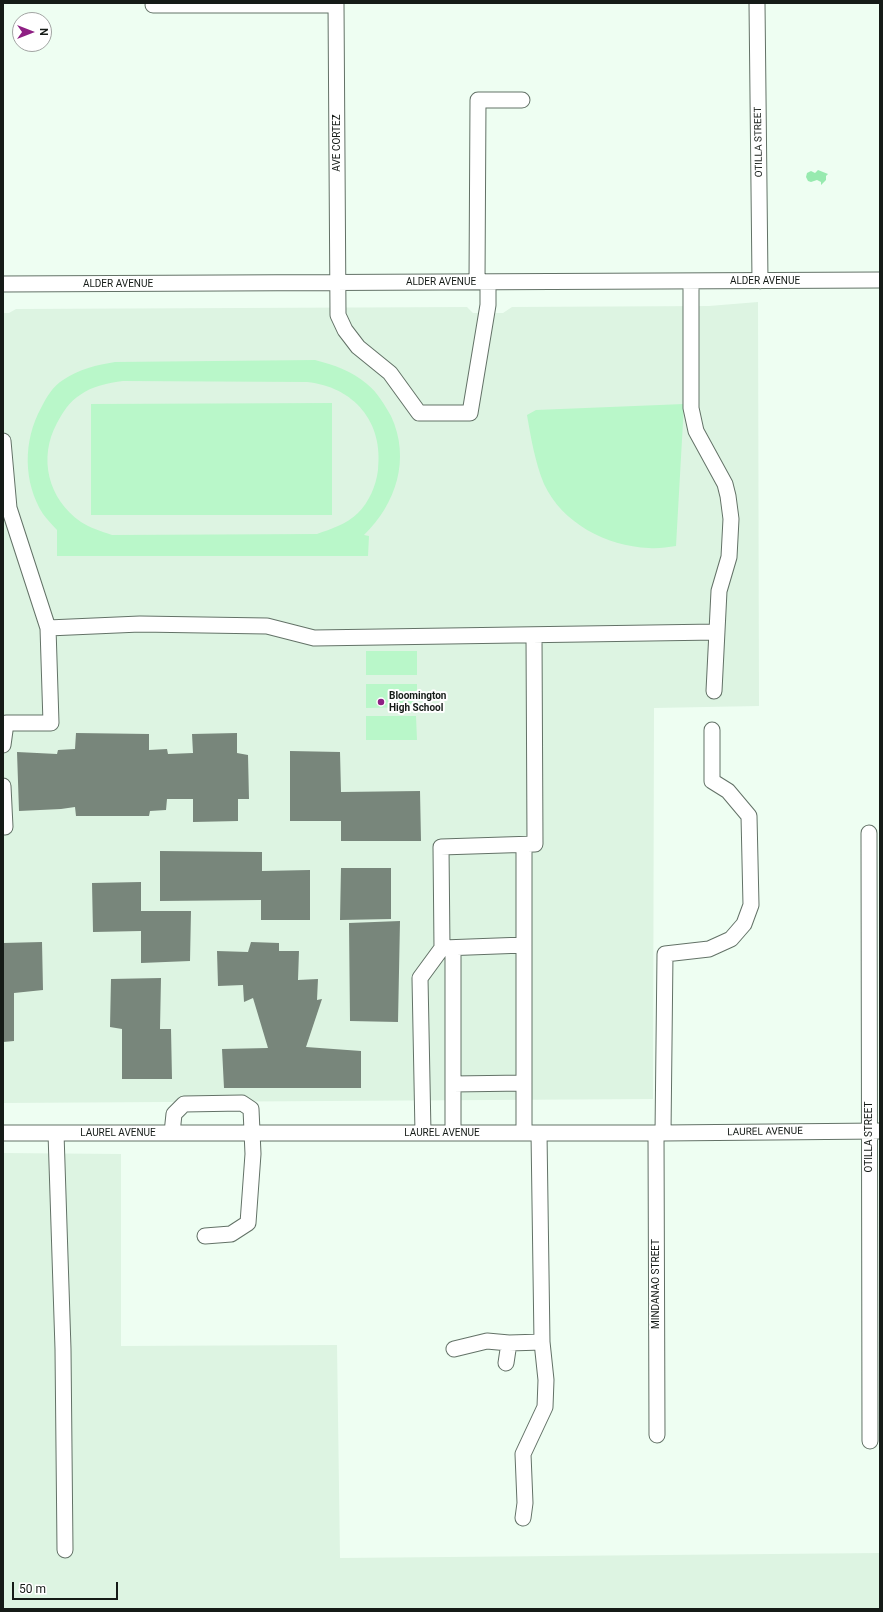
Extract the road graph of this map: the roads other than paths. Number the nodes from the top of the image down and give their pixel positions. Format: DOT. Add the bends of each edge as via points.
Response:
graph roads {
  1 [pos="757,3"];
  2 [pos="336,4"];
  3 [pos="153,5"];
  4 [pos="522,100"];
  5 [pos="880,280"];
  6 [pos="691,281"];
  7 [pos="760,281"];
  8 [pos="483,282"];
  9 [pos="337,283"];
  10 [pos="3,284"];
  11 [pos="3,441"];
  12 [pos="48,628"];
  13 [pos="717,632"];
  14 [pos="534,635"];
  15 [pos="714,691"];
  16 [pos="712,730"];
  17 [pos="3,745"];
  18 [pos="3,786"];
  19 [pos="3,827"];
  20 [pos="869,832"];
  21 [pos="524,845"];
  22 [pos="524,945"];
  23 [pos="448,948"];
  24 [pos="452,1084"];
  25 [pos="524,1084"];
  26 [pos="874,1131"];
  27 [pos="3,1133"];
  28 [pos="56,1133"];
  29 [pos="172,1133"];
  30 [pos="252,1133"];
  31 [pos="423,1133"];
  32 [pos="453,1133"];
  33 [pos="532,1133"];
  34 [pos="660,1133"];
  35 [pos="205,1236"];
  36 [pos="542,1342"];
  37 [pos="509,1343"];
  38 [pos="454,1349"];
  39 [pos="506,1363"];
  40 [pos="657,1435"];
  41 [pos="870,1441"];
  42 [pos="523,1518"];
  43 [pos="65,1550"];
  1 -- 7 [label="street, OTILLA STREET"];
  2 -- 3 [label="street"];
  2 -- 9 [label="street, AVE CORTEZ"];
  4 -- 8 [label="street" via="478,100"];
  5 -- 7 [label="street, ALDER AVENUE"];
  6 -- 7 [label="street, ALDER AVENUE"];
  6 -- 8 [label="street, ALDER AVENUE"];
  6 -- 13 [label="street" via="693,420 696,431 725,484 731,519 729,557 719,591"];
  8 -- 9 [label="street, ALDER AVENUE"];
  8 -- 9 [label="street, AVE CORTEZ" via="488,306 470,413 419,412 390,373 358,347 345,330 338,315"];
  9 -- 10 [label="street, ALDER AVENUE"];
  11 -- 12 [label="street" via="9,508"];
  12 -- 14 [label="street" via="140,624 267,626 314,638"];
  12 -- 17 [label="street" via="51,723 6,723"];
  13 -- 14 [label="street"];
  13 -- 15 [label="street"];
  14 -- 21 [label="street" via="535,844"];
  16 -- 34 [label="street, MINDANAO STREET" via="712,781 728,791 749,816 751,905 744,924 731,939 709,949 665,954"];
  18 -- 19 [label="street" via="6,827"];
  20 -- 26 [label="street, OTILLA STREET"];
  21 -- 22 [label="street"];
  21 -- 23 [label="street" via="440,847"];
  22 -- 23 [label="street"];
  22 -- 25 [label="street"];
  23 -- 24 [label="street"];
  23 -- 31 [label="street" via="420,978"];
  24 -- 25 [label="street"];
  24 -- 32 [label="street"];
  25 -- 33 [label="street"];
  26 -- 34 [label="street, LAUREL AVENUE"];
  26 -- 41 [label="street, OTILLA STREET"];
  27 -- 28 [label="street, LAUREL AVENUE"];
  28 -- 29 [label="street, LAUREL AVENUE"];
  28 -- 43 [label="street" via="63,1349"];
  29 -- 30 [label="street, LAUREL AVENUE"];
  29 -- 30 [label="street" via="174,1114 184,1104 242,1103 251,1109"];
  30 -- 31 [label="street, LAUREL AVENUE"];
  30 -- 35 [label="street" via="248,1223 232,1234"];
  31 -- 32 [label="street, LAUREL AVENUE"];
  32 -- 33 [label="street, LAUREL AVENUE"];
  33 -- 34 [label="street, LAUREL AVENUE"];
  33 -- 36 [label="street"];
  34 -- 40 [label="street, MINDANAO STREET"];
  36 -- 37 [label="street"];
  36 -- 42 [label="street" via="546,1380 545,1407 523,1454"];
  37 -- 38 [label="street" via="487,1341"];
  37 -- 39 [label="street"];
}
